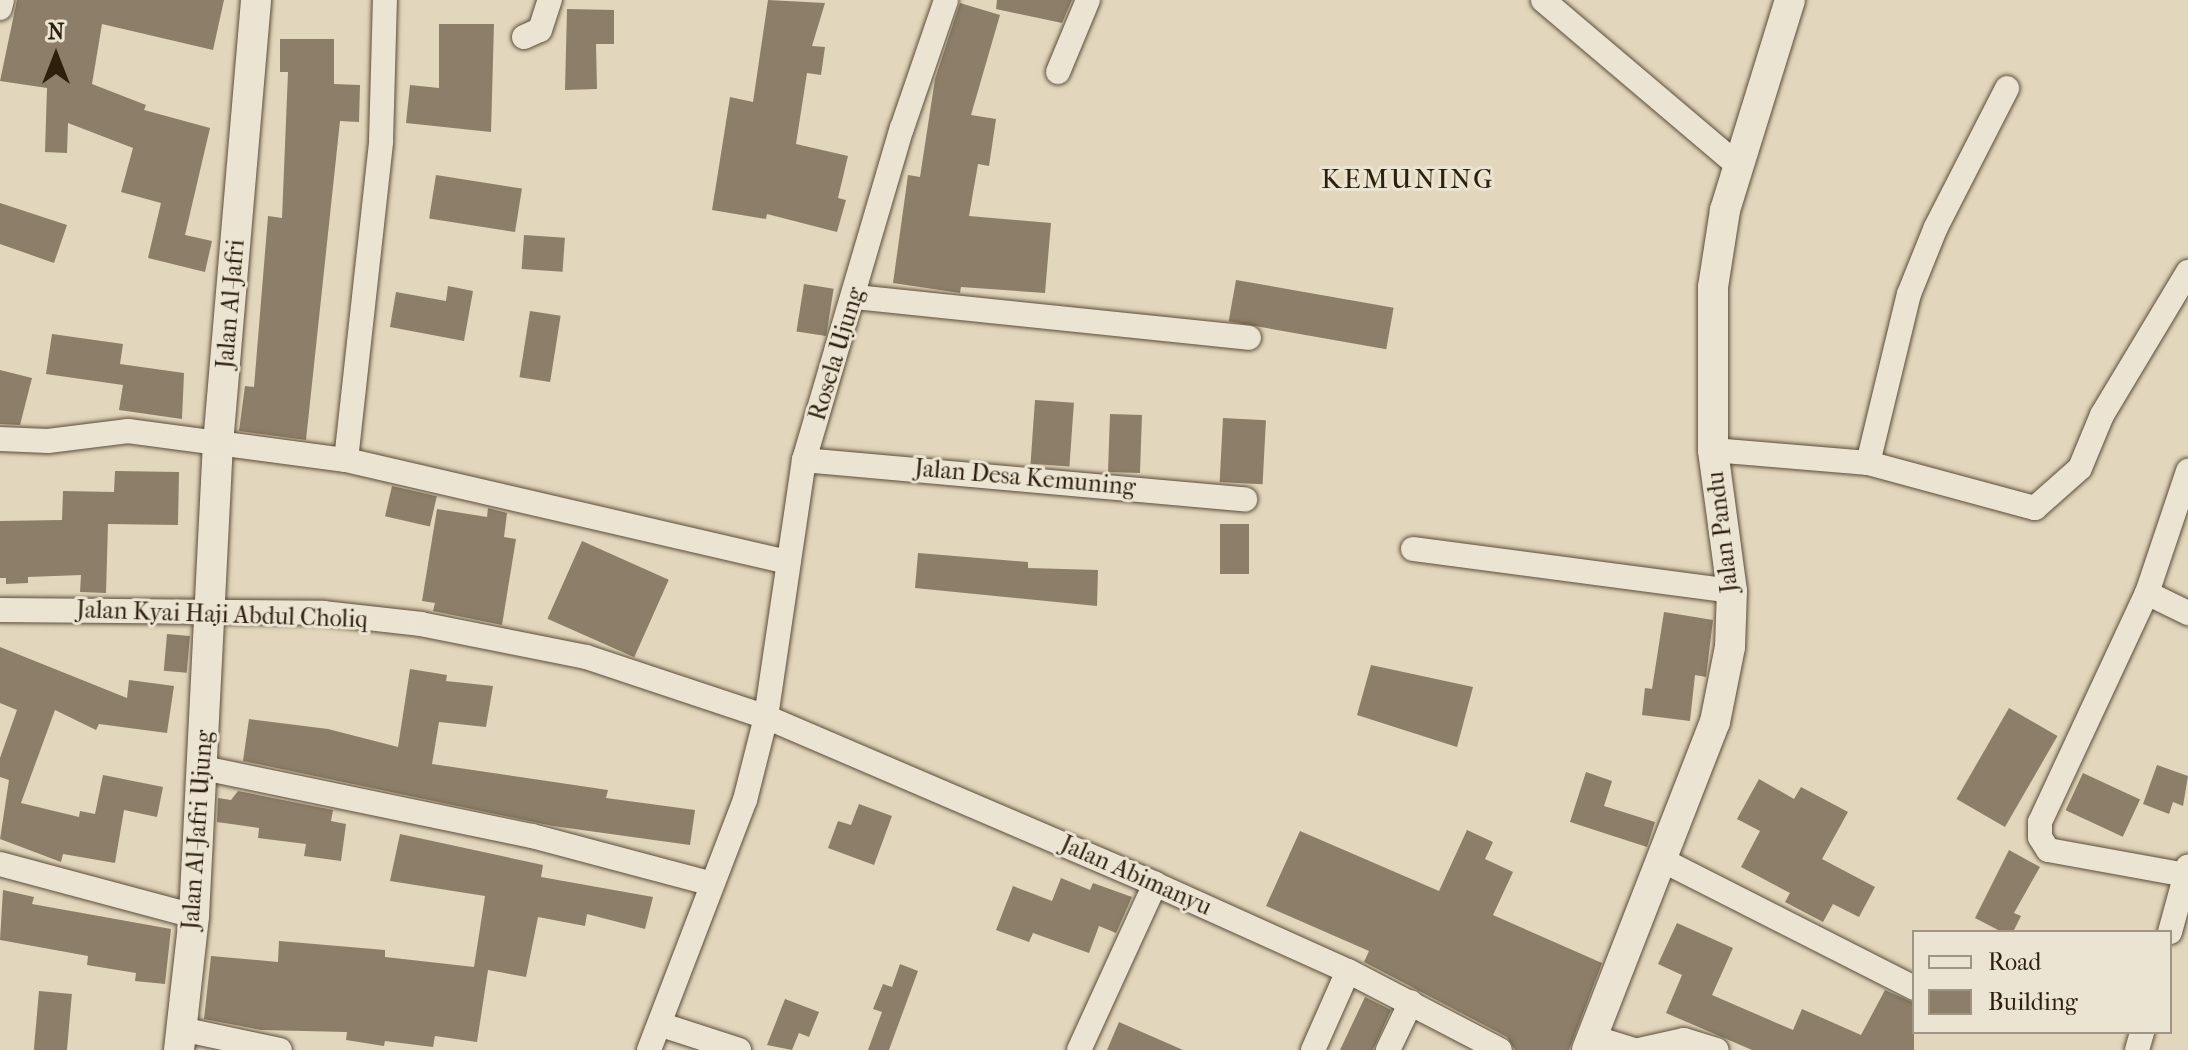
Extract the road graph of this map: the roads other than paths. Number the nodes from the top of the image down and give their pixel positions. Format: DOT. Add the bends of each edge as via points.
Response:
graph roads {
  1 [pos="2,0"];
  2 [pos="256,0"];
  3 [pos="385,0"];
  4 [pos="550,0"];
  5 [pos="946,0"];
  6 [pos="1088,0"];
  7 [pos="1543,0"];
  8 [pos="1790,0"];
  9 [pos="0,8"];
  10 [pos="524,37"];
  11 [pos="1058,72"];
  12 [pos="2007,88"];
  13 [pos="1739,166"];
  14 [pos="2188,272"];
  15 [pos="855,297"];
  16 [pos="1249,338"];
  17 [pos="0,439"];
  18 [pos="218,444"];
  19 [pos="1713,450"];
  20 [pos="346,460"];
  21 [pos="804,460"];
  22 [pos="1868,463"];
  23 [pos="2188,471"];
  24 [pos="1245,499"];
  25 [pos="1413,549"];
  26 [pos="788,562"];
  27 [pos="1732,591"];
  28 [pos="2147,593"];
  29 [pos="211,609"];
  30 [pos="0,610"];
  31 [pos="2188,613"];
  32 [pos="766,717"];
  33 [pos="203,768"];
  34 [pos="1660,859"];
  35 [pos="0,864"];
  36 [pos="2187,871"];
  37 [pos="712,884"];
  38 [pos="1155,884"];
  39 [pos="194,916"];
  40 [pos="2171,930"];
  41 [pos="1348,971"];
  42 [pos="1912,987"];
  43 [pos="1411,1002"];
  44 [pos="662,1025"];
  45 [pos="180,1039"];
  46 [pos="1589,1044"];
  47 [pos="280,1050"];
  48 [pos="649,1050"];
  49 [pos="739,1050"];
  50 [pos="1079,1050"];
  51 [pos="1313,1050"];
  52 [pos="1388,1050"];
  53 [pos="1500,1050"];
  54 [pos="1636,1050"];
  55 [pos="1717,1050"];
  1 -- 9 [label="street"];
  2 -- 18 [label="street, Jalan Al-Jafri"];
  3 -- 20 [label="street" via="381,141"];
  4 -- 10 [label="street" via="540,30"];
  5 -- 15 [label="street, Rosela Ujung" via="902,128"];
  6 -- 11 [label="street"];
  7 -- 13 [label="street"];
  8 -- 13 [label="street, Jalan Pandu"];
  12 -- 22 [label="street" via="1936,227 1909,294"];
  13 -- 19 [label="street, Jalan Pandu" via="1725,210 1713,287"];
  14 -- 22 [label="street" via="2102,415 2080,468 2035,508"];
  15 -- 16 [label="street"];
  15 -- 21 [label="street, Rosela Ujung"];
  17 -- 18 [label="street" via="48,441 128,431"];
  18 -- 20 [label="street"];
  18 -- 29 [label="street, Jalan Al-Jafri"];
  19 -- 22 [label="street"];
  19 -- 27 [label="street, Jalan Pandu"];
  20 -- 26 [label="street"];
  21 -- 24 [label="street, Jalan Desa Kemuning"];
  21 -- 26 [label="street, Rosela Ujung"];
  23 -- 28 [label="street"];
  25 -- 27 [label="street"];
  26 -- 32 [label="street, Rosela Ujung"];
  27 -- 34 [label="street, Jalan Pandu" via="1730,647 1715,722"];
  28 -- 31 [label="street"];
  28 -- 36 [label="street" via="2040,822 2040,837 2048,850"];
  29 -- 30 [label="street, Jalan Kyai Haji Abdul Choliq"];
  29 -- 32 [label="street, Jalan Kyai Haji Abdul Choliq" via="421,624 586,657"];
  29 -- 33 [label="street, Jalan Al-Jafri Ujung"];
  32 -- 37 [label="street, Rosela Ujung" via="745,800"];
  32 -- 38 [label="street, Jalan Abimanyu"];
  33 -- 37 [label="street" via="532,836"];
  33 -- 39 [label="street, Jalan Al-Jafri Ujung"];
  34 -- 42 [label="street"];
  34 -- 46 [label="street, Jalan Pandu"];
  35 -- 39 [label="street"];
  36 -- 40 [label="street"];
  37 -- 44 [label="street, Rosela Ujung"];
  38 -- 41 [label="street, Jalan Abimanyu"];
  38 -- 50 [label="street"];
  39 -- 45 [label="street, Jalan Al-Jafri Ujung"];
  41 -- 43 [label="street, Jalan Abimanyu"];
  41 -- 51 [label="street"];
  43 -- 52 [label="street"];
  43 -- 53 [label="street, Jalan Abimanyu"];
  44 -- 48 [label="street, Rosela Ujung"];
  44 -- 49 [label="street"];
  45 -- 47 [label="street"];
  46 -- 54 [label="street"];
  54 -- 55 [label="street" via="1684,1040"];
}
